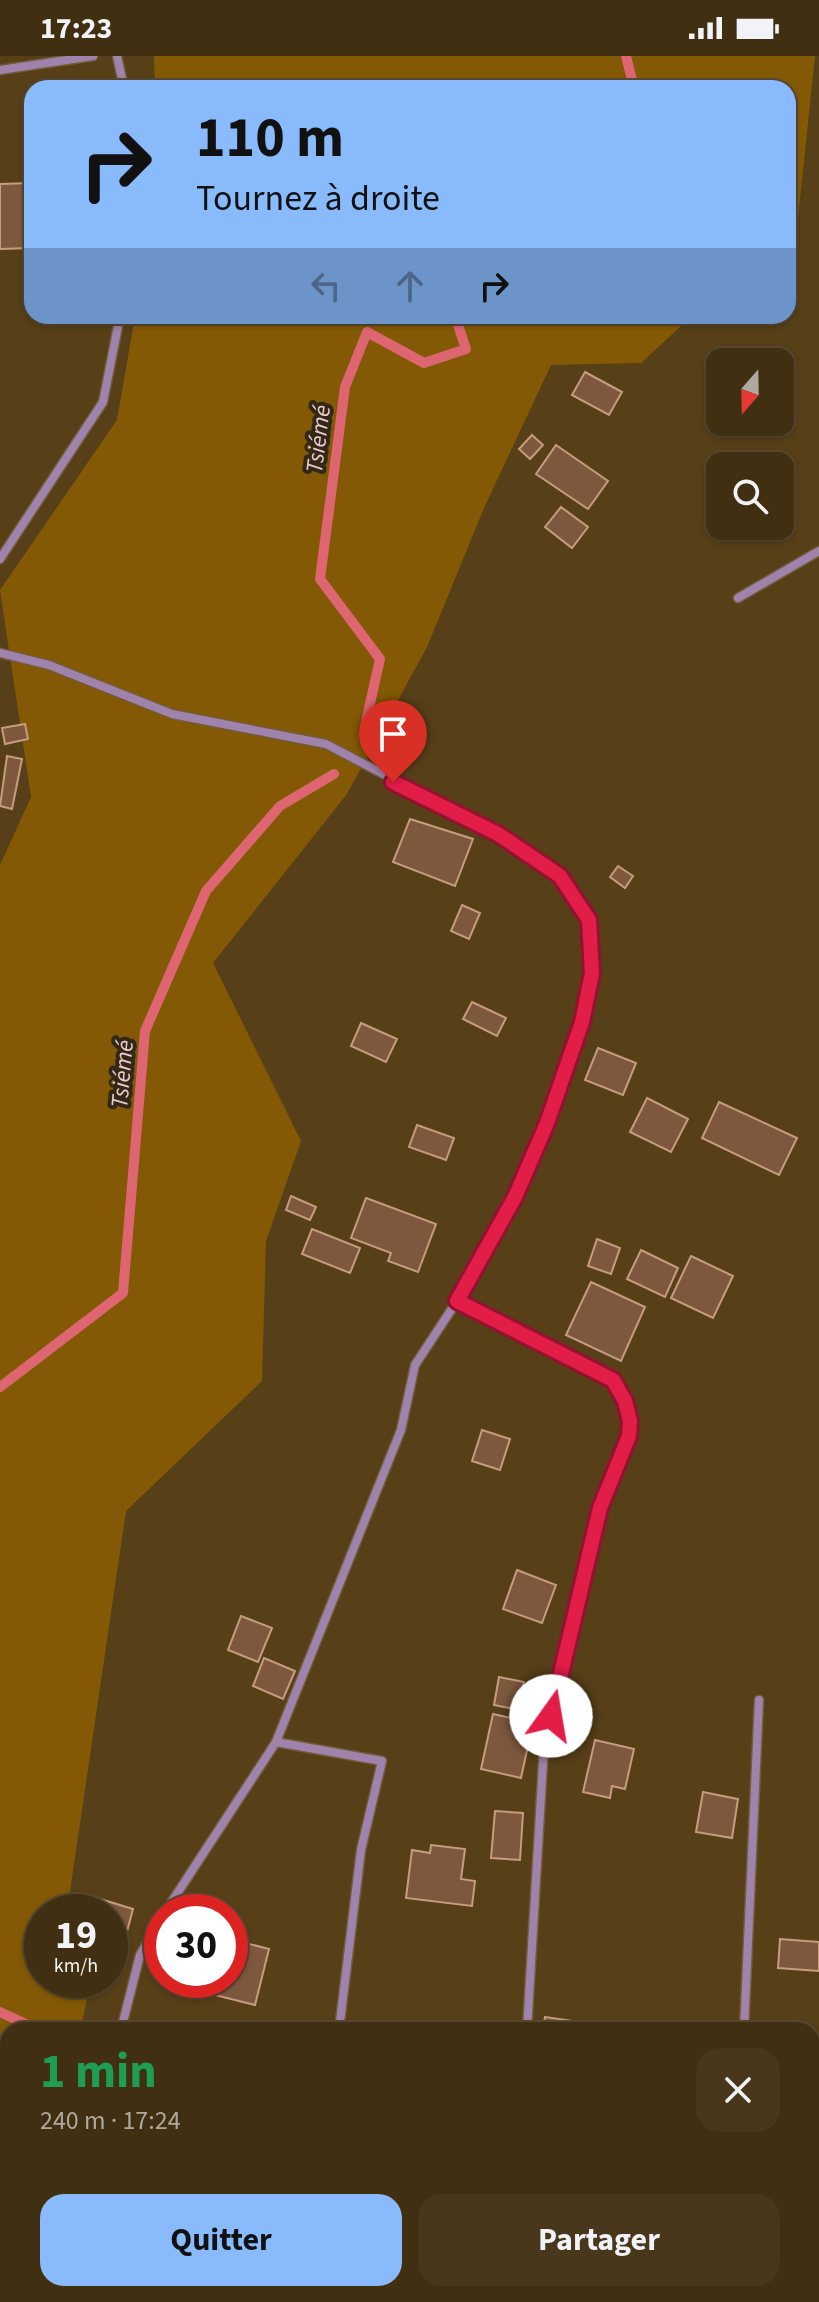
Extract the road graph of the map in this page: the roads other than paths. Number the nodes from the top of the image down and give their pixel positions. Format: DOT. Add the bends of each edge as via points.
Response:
graph roads {
  1 [pos="93,56"];
  2 [pos="117,56"];
  3 [pos="0,70"];
  4 [pos="122,80"];
  5 [pos="118,324"];
  6 [pos="819,551"];
  7 [pos="0,559"];
  8 [pos="738,598"];
  9 [pos="0,653"];
  10 [pos="457,1301"];
  11 [pos="759,1700"];
  12 [pos="276,1742"];
  13 [pos="176,1894"];
  14 [pos="144,1948"];
  15 [pos="123,2022"];
  16 [pos="340,2022"];
  17 [pos="527,2022"];
  18 [pos="744,2022"];
  1 -- 3 [label="street"];
  2 -- 4 [label="street"];
  5 -- 7 [label="street" via="103,402"];
  6 -- 8 [label="street"];
  9 -- 10 [label="street" via="49,665 172,714 326,744 498,834 560,876 589,920 592,973 582,1022 515,1197"];
  10 -- 12 [label="street" via="415,1365 401,1430"];
  10 -- 17 [label="street" via="613,1380 630,1421 600,1508 544,1746"];
  11 -- 18 [label="street"];
  12 -- 13 [label="street"];
  12 -- 16 [label="street" via="382,1761 361,1850"];
  14 -- 15 [label="street"];
}
